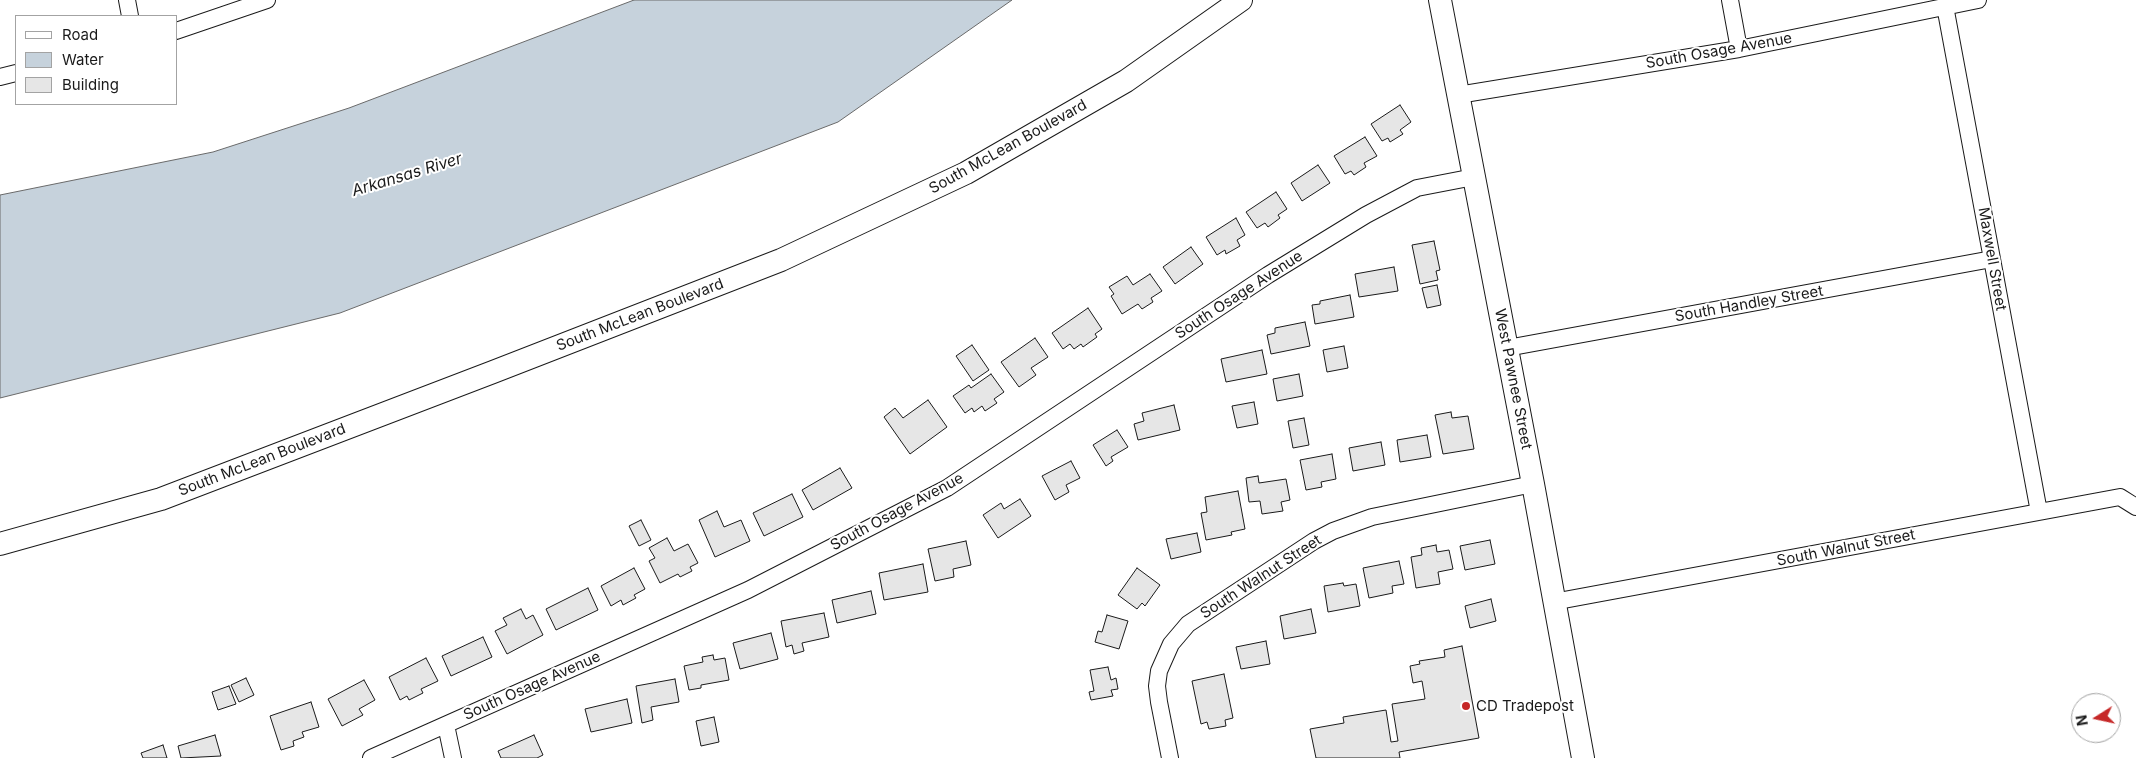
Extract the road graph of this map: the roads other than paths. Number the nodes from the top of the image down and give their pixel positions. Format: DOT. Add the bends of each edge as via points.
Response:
graph roads {
  1 [pos="127,0"];
  2 [pos="267,0"];
  3 [pos="1241,0"];
  4 [pos="1440,0"];
  5 [pos="1730,0"];
  6 [pos="1978,0"];
  7 [pos="1945,6"];
  8 [pos="130,15"];
  9 [pos="178,30"];
  10 [pos="1739,49"];
  11 [pos="15,73"];
  12 [pos="0,77"];
  13 [pos="1458,95"];
  14 [pos="1474,177"];
  15 [pos="1992,259"];
  16 [pos="1507,348"];
  17 [pos="1533,484"];
  18 [pos="2136,507"];
  19 [pos="2039,512"];
  20 [pos="0,544"];
  21 [pos="1553,602"];
  22 [pos="446,725"];
  23 [pos="371,758"];
  24 [pos="452,758"];
  25 [pos="1170,758"];
  26 [pos="1583,758"];
  1 -- 8 [label="street"];
  2 -- 9 [label="street"];
  3 -- 20 [label="main road, South McLean Boulevard" via="1126,81 966,173 781,260 161,499"];
  4 -- 13 [label="main road, West Pawnee Street"];
  5 -- 10 [label="street"];
  6 -- 7 [label="street, South Osage Avenue"];
  7 -- 10 [label="street, South Osage Avenue"];
  7 -- 15 [label="street, Maxwell Street"];
  10 -- 13 [label="street, South Osage Avenue"];
  11 -- 12 [label="street"];
  13 -- 14 [label="main road, West Pawnee Street"];
  14 -- 16 [label="main road, West Pawnee Street"];
  14 -- 22 [label="street, South Osage Avenue" via="1417,188 1366,215 1268,275 947,488 748,590"];
  15 -- 16 [label="street, South Handley Street"];
  15 -- 19 [label="street, Maxwell Street"];
  16 -- 17 [label="main road, West Pawnee Street"];
  17 -- 21 [label="main road, West Pawnee Street"];
  17 -- 25 [label="street, South Walnut Street" via="1385,514 1333,532 1314,541 1188,624 1171,644 1159,670 1159,702"];
  18 -- 19 [label="street, South Walnut Street" via="2120,498"];
  19 -- 21 [label="street, South Walnut Street"];
  21 -- 26 [label="main road, West Pawnee Street"];
  22 -- 23 [label="street, South Osage Avenue"];
  22 -- 24 [label="street"];
}
